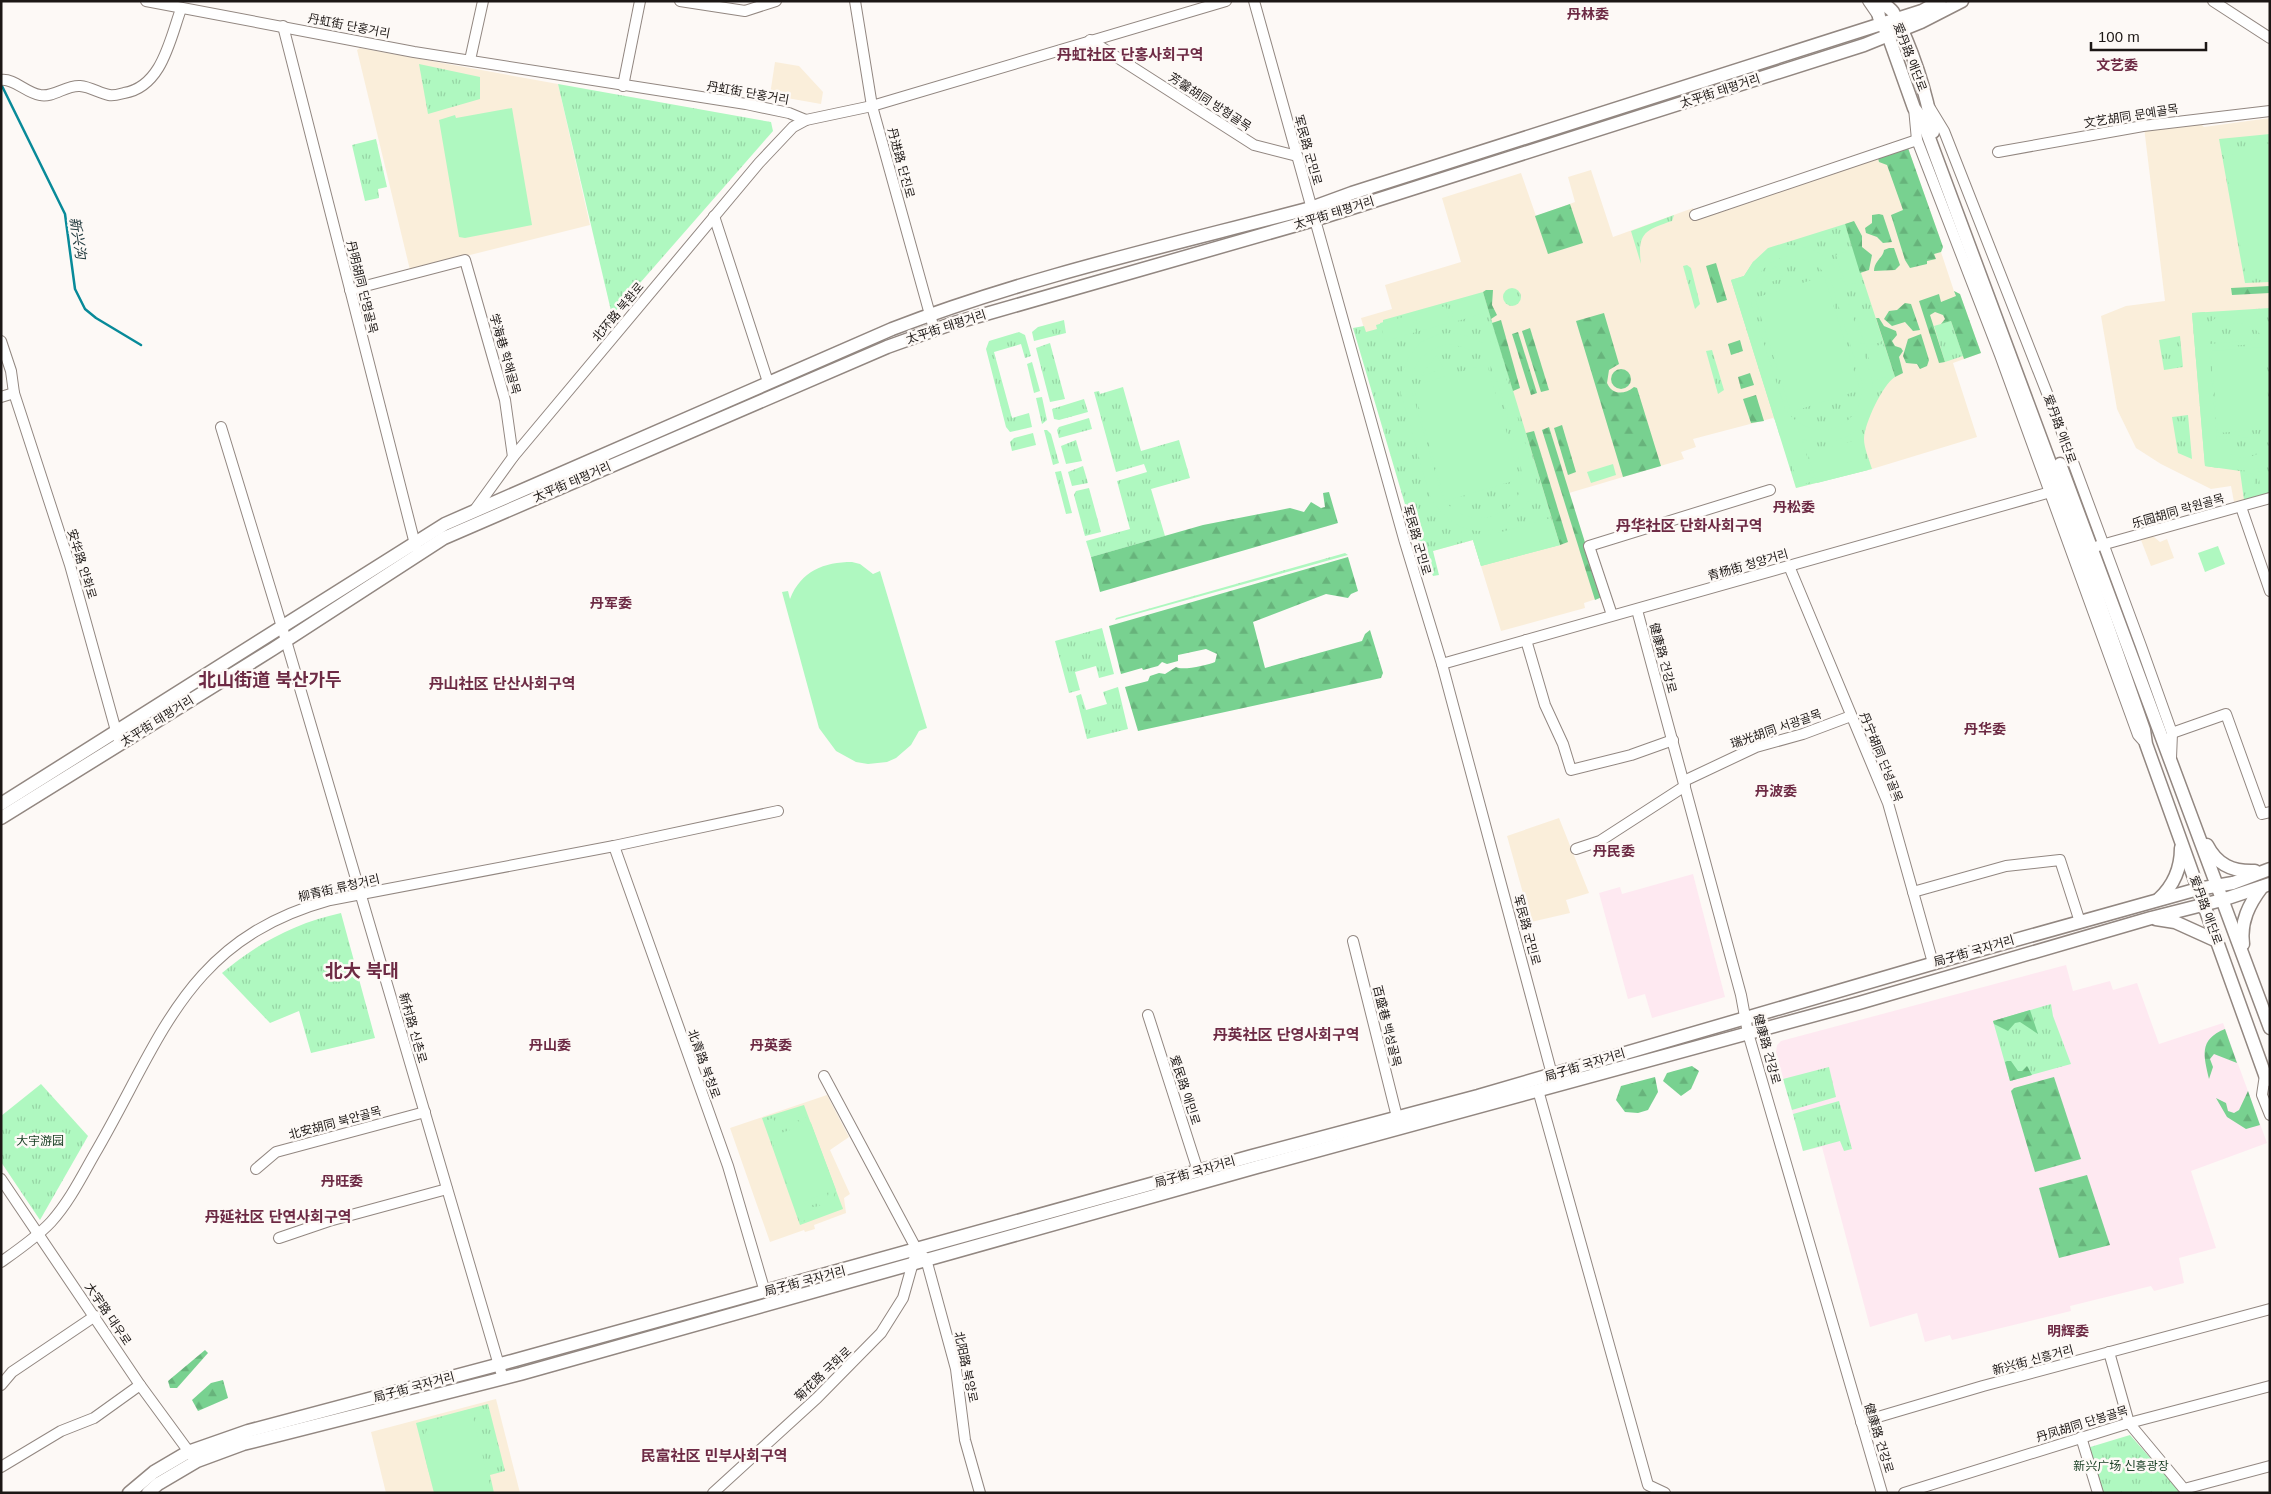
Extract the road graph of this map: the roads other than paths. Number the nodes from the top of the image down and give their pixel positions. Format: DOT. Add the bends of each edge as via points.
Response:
graph roads {
  1 [pos="146,1"];
  2 [pos="483,1"];
  3 [pos="640,1"];
  4 [pos="680,1"];
  5 [pos="776,1"];
  6 [pos="855,1"];
  7 [pos="1226,1"];
  8 [pos="1254,1"];
  9 [pos="1868,1"];
  10 [pos="1877,1"];
  11 [pos="1940,1"];
  12 [pos="1962,1"];
  13 [pos="2213,1"];
  14 [pos="181,9"];
  15 [pos="1892,12"];
  16 [pos="1883,25"];
  17 [pos="283,26"];
  18 [pos="2270,38"];
  19 [pos="1090,40"];
  20 [pos="1912,59"];
  21 [pos="470,60"];
  22 [pos="1898,64"];
  23 [pos="1,80"];
  24 [pos="623,86"];
  25 [pos="872,106"];
  26 [pos="1914,108"];
  27 [pos="2270,111"];
  28 [pos="806,120"];
  29 [pos="1918,140"];
  30 [pos="1998,152"];
  31 [pos="1297,156"];
  32 [pos="1313,214"];
  33 [pos="1695,215"];
  34 [pos="714,216"];
  35 [pos="350,290"];
  36 [pos="929,315"];
  37 [pos="934,330"];
  38 [pos="1,341"];
  39 [pos="768,382"];
  40 [pos="14,393"];
  41 [pos="1,397"];
  42 [pos="221,427"];
  43 [pos="513,457"];
  44 [pos="1770,490"];
  45 [pos="2055,491"];
  46 [pos="2270,498"];
  47 [pos="2241,506"];
  48 [pos="474,511"];
  49 [pos="460,530"];
  50 [pos="2097,546"];
  51 [pos="416,549"];
  52 [pos="1789,566"];
  53 [pos="2270,591"];
  54 [pos="1637,610"];
  55 [pos="1612,615"];
  56 [pos="282,627"];
  57 [pos="286,640"];
  58 [pos="1526,640"];
  59 [pos="1442,664"];
  60 [pos="1851,716"];
  61 [pos="2172,733"];
  62 [pos="118,738"];
  63 [pos="1673,740"];
  64 [pos="2170,759"];
  65 [pos="1684,784"];
  66 [pos="2185,799"];
  67 [pos="1,804"];
  68 [pos="2168,804"];
  69 [pos="778,811"];
  70 [pos="2190,812"];
  71 [pos="2270,812"];
  72 [pos="1,818"];
  73 [pos="2181,841"];
  74 [pos="614,846"];
  75 [pos="1576,849"];
  76 [pos="2268,870"];
  77 [pos="2217,885"];
  78 [pos="2266,885"];
  79 [pos="2198,889"];
  80 [pos="1913,892"];
  81 [pos="361,895"];
  82 [pos="2157,900"];
  83 [pos="2222,900"];
  84 [pos="2204,905"];
  85 [pos="2152,918"];
  86 [pos="2080,922"];
  87 [pos="1353,941"];
  88 [pos="2217,941"];
  89 [pos="2244,959"];
  90 [pos="1933,963"];
  91 [pos="1148,1016"];
  92 [pos="1744,1017"];
  93 [pos="2270,1028"];
  94 [pos="1748,1033"];
  95 [pos="2269,1075"];
  96 [pos="824,1076"];
  97 [pos="1554,1080"];
  98 [pos="1538,1090"];
  99 [pos="425,1112"];
  100 [pos="2270,1115"];
  101 [pos="1396,1117"];
  102 [pos="256,1169"];
  103 [pos="1198,1171"];
  104 [pos="1,1179"];
  105 [pos="447,1189"];
  106 [pos="40,1233"];
  107 [pos="279,1238"];
  108 [pos="921,1255"];
  109 [pos="1,1262"];
  110 [pos="912,1263"];
  111 [pos="766,1292"];
  112 [pos="2270,1310"];
  113 [pos="95,1316"];
  114 [pos="2109,1352"];
  115 [pos="499,1364"];
  116 [pos="503,1377"];
  117 [pos="1,1385"];
  118 [pos="140,1385"];
  119 [pos="2270,1386"];
  120 [pos="1861,1422"];
  121 [pos="2129,1423"];
  122 [pos="2081,1437"];
  123 [pos="192,1456"];
  124 [pos="2270,1466"];
  125 [pos="1,1468"];
  126 [pos="129,1493"];
  127 [pos="148,1493"];
  128 [pos="713,1493"];
  129 [pos="980,1493"];
  130 [pos="1665,1493"];
  131 [pos="1882,1493"];
  132 [pos="1904,1493"];
  133 [pos="2098,1493"];
  1 -- 14 [label="street, 丹虹街 단홍거리"];
  2 -- 21 [label="street"];
  3 -- 24 [label="street"];
  4 -- 5 [label="street" via="745,11"];
  6 -- 25 [label="street, 丹进路 단진로"];
  7 -- 19 [label="street"];
  8 -- 31 [label="street, 军民路 군민로"];
  9 -- 16 [label="street, 爱丹路 애단로"];
  10 -- 16 [label="main road, 爱丹路 애단로"];
  11 -- 15 [label="main road, 太平街 태평거리" via="1922,11"];
  12 -- 15 [label="main road, 太平街 태평거리"];
  13 -- 18 [label="street"];
  14 -- 17 [label="street, 丹虹街 단홍거리"];
  14 -- 23 [label="street" via="161,62 146,85 131,92 110,96 80,86 66,87 42,96 11,81"];
  15 -- 16 [label="main road, 太平街 태평거리"];
  15 -- 20 [label="main road, 爱丹路 애단로"];
  16 -- 22 [label="main road, 爱丹路 애단로"];
  16 -- 32 [label="main road, 太平街 태평거리" via="1352,193"];
  17 -- 21 [label="street, 丹虹街 단홍거리"];
  17 -- 35 [label="street, 丹明胡同 단명골목"];
  19 -- 25 [label="street"];
  19 -- 31 [label="street, 芳馨胡同 방형골목" via="1254,145"];
  20 -- 22 [label="main road"];
  20 -- 50 [label="main road, 爱丹路 애단로" via="1929,105 1934,134"];
  21 -- 24 [label="street, 丹虹街 단홍거리"];
  22 -- 26 [label="main road, 爱丹路 애단로"];
  24 -- 28 [label="street, 丹虹街 단홍거리" via="746,104"];
  25 -- 28 [label="street"];
  25 -- 36 [label="street, 丹进路 단진로"];
  26 -- 29 [label="street, 爱丹路 애단로"];
  26 -- 45 [label="main road, 爱丹路 애단로" via="1922,119"];
  27 -- 30 [label="street, 文艺胡同 문예골목" via="2152,124"];
  28 -- 34 [label="street, 北环路 북환로" via="788,132"];
  29 -- 33 [label="street"];
  29 -- 45 [label="street, 爱丹路 애단로"];
  31 -- 32 [label="street, 军民路 군민로"];
  32 -- 36 [label="main road, 太平街 태평거리" via="1059,275"];
  32 -- 37 [label="main road, 太平街 태평거리"];
  32 -- 59 [label="street, 军民路 군민로"];
  34 -- 39 [label="street"];
  34 -- 43 [label="street, 北环路 북환로"];
  35 -- 43 [label="street, 学海巷 학해골목" via="466,260 505,400"];
  35 -- 51 [label="street, 丹明胡同 단명골목"];
  36 -- 37 [label="street, 丹进路 단진로"];
  36 -- 39 [label="main road, 太平街 태평거리"];
  37 -- 49 [label="main road, 太平街 태평거리" via="887,347"];
  38 -- 40 [label="street, 安华路 안화로" via="12,370"];
  39 -- 48 [label="main road, 太平街 태평거리"];
  40 -- 41 [label="street"];
  40 -- 62 [label="street, 安华路 안화로" via="70,565"];
  42 -- 56 [label="street, 新村路 신촌로"];
  43 -- 48 [label="street, 北环路 북환로"];
  44 -- 55 [label="street" via="1589,546"];
  45 -- 52 [label="street, 青杨街 청양거리"];
  45 -- 68 [label="main road, 爱丹路 애단로" via="2144,730"];
  46 -- 47 [label="street, 乐园胡同 락원골목"];
  47 -- 50 [label="street, 乐园胡同 락원골목"];
  47 -- 53 [label="street"];
  48 -- 49 [label="street, 北环路 북환로"];
  48 -- 51 [label="main road, 太平街 태평거리" via="445,524"];
  49 -- 51 [label="main road, 太平街 태평거리"];
  50 -- 61 [label="street, 爱丹路 애단로"];
  50 -- 64 [label="main road, 爱丹路 애단로"];
  51 -- 56 [label="main road, 太平街 태평거리"];
  51 -- 57 [label="main road, 太平街 태평거리"];
  52 -- 54 [label="street, 青杨街 청양거리"];
  52 -- 60 [label="street, 丹宁胡同 단녕골목"];
  54 -- 55 [label="street, 青杨街 청양거리"];
  54 -- 63 [label="street, 健康路 건강로"];
  55 -- 58 [label="street, 青杨街 청양거리"];
  56 -- 57 [label="street, 新村路 신촌로"];
  56 -- 62 [label="main road, 太平街 태평거리"];
  57 -- 62 [label="main road, 太平街 태평거리"];
  57 -- 81 [label="street, 新村路 신촌로"];
  58 -- 59 [label="street, 青杨街 청양거리"];
  58 -- 63 [label="street" via="1549,716 1571,770 1638,753"];
  59 -- 97 [label="street, 军民路 군민로"];
  60 -- 65 [label="street, 瑞光胡同 서광골목" via="1808,733 1756,747"];
  60 -- 80 [label="street, 丹宁胡同 단녕골목" via="1888,803"];
  61 -- 64 [label="street, 爱丹路 애단로"];
  61 -- 71 [label="street" via="2226,714 2262,814"];
  62 -- 67 [label="main road, 太平街 태평거리"];
  62 -- 72 [label="main road, 太平街 태평거리"];
  63 -- 65 [label="street, 健康路 건강로"];
  64 -- 66 [label="main road, 爱丹路 애단로"];
  65 -- 75 [label="street, 瑞光胡同 서광골목" via="1600,841"];
  65 -- 92 [label="street, 健康路 건강로" via="1741,995"];
  66 -- 68 [label="main road"];
  66 -- 70 [label="main road, 爱丹路 애단로"];
  68 -- 73 [label="main road, 爱丹路 애단로"];
  69 -- 74 [label="street, 柳青街 류청거리"];
  70 -- 76 [label="main road" via="2210,853 2225,867 2242,872"];
  70 -- 77 [label="main road, 爱丹路 애단로"];
  73 -- 79 [label="main road, 爱丹路 애단로"];
  73 -- 82 [label="main road" via="2178,871 2169,889"];
  74 -- 81 [label="street, 柳青街 류청거리"];
  74 -- 111 [label="street, 北青路 북청로" via="728,1166"];
  76 -- 77 [label="main road, 局子街 국자거리" via="2233,883"];
  77 -- 79 [label="main road, 局子街 국자거리"];
  77 -- 83 [label="main road, 爱丹路 애단로"];
  78 -- 83 [label="main road, 局子街 국자거리"];
  78 -- 89 [label="main road" via="2251,903 2244,920 2241,932"];
  79 -- 82 [label="main road, 局子街 국자거리"];
  79 -- 84 [label="main road, 爱丹路 애단로"];
  80 -- 86 [label="street" via="2006,866 2060,860"];
  80 -- 90 [label="street, 丹宁胡同 단녕골목"];
  81 -- 99 [label="street, 新村路 신촌로"];
  81 -- 106 [label="street, 柳青街 류청거리" via="330,900 280,917 232,947 199,978 169,1018 66,1204"];
  82 -- 86 [label="main road, 局子街 국자거리"];
  83 -- 84 [label="main road, 局子街 국자거리"];
  83 -- 89 [label="main road, 爱丹路 애단로"];
  84 -- 85 [label="main road, 局子街 국자거리"];
  84 -- 88 [label="main road, 爱丹路 애단로"];
  85 -- 88 [label="main road" via="2175,922"];
  85 -- 94 [label="main road, 局子街 국자거리"];
  86 -- 90 [label="main road, 局子街 국자거리"];
  87 -- 101 [label="street, 百盛巷 백성골목"];
  88 -- 95 [label="main road, 爱丹路 애단로"];
  89 -- 93 [label="main road, 爱丹路 애단로"];
  90 -- 92 [label="main road, 局子街 국자거리"];
  91 -- 103 [label="street, 爱民路 애민로"];
  92 -- 94 [label="street, 健康路 건강로"];
  92 -- 97 [label="main road, 局子街 국자거리"];
  94 -- 97 [label="main road, 局子街 국자거리"];
  94 -- 120 [label="street, 健康路 건강로"];
  95 -- 100 [label="street, 爱丹路 애단로" via="2262,1095"];
  96 -- 108 [label="street, 北阳路 북양로"];
  97 -- 98 [label="main road, 局子街 국자거리"];
  97 -- 101 [label="main road, 局子街 국자거리"];
  98 -- 108 [label="main road, 局子街 국자거리"];
  98 -- 130 [label="street" via="1648,1485"];
  99 -- 102 [label="street, 北安胡同 북안골목" via="276,1152"];
  99 -- 105 [label="street, 新村路 신촌로"];
  101 -- 103 [label="main road, 局子街 국자거리"];
  103 -- 108 [label="main road, 局子街 국자거리"];
  104 -- 106 [label="street, 大宇路 대우로"];
  105 -- 107 [label="street"];
  105 -- 115 [label="street, 新村路 신촌로"];
  106 -- 109 [label="street, 柳青街 류청거리"];
  106 -- 113 [label="street, 大宇路 대우로"];
  108 -- 110 [label="main road, 局子街 국자거리"];
  108 -- 111 [label="main road, 局子街 국자거리"];
  108 -- 129 [label="street, 北阳路 북양로" via="956,1369 965,1440"];
  110 -- 116 [label="main road, 局子街 국자거리"];
  110 -- 128 [label="street, 菊花路 국화로" via="903,1298 881,1332 817,1398"];
  111 -- 115 [label="main road, 局子街 국자거리"];
  112 -- 114 [label="street, 新兴街 신흥거리"];
  113 -- 117 [label="street" via="12,1372"];
  113 -- 118 [label="street, 大宇路 대우로"];
  114 -- 120 [label="street, 新兴街 신흥거리"];
  114 -- 121 [label="street"];
  115 -- 116 [label="street, 新村路 신촌로"];
  115 -- 123 [label="main road, 局子街 국자거리" via="248,1430"];
  116 -- 123 [label="main road, 局子街 국자거리"];
  118 -- 123 [label="street, 大宇路 대우로"];
  118 -- 125 [label="street" via="94,1418 61,1431"];
  119 -- 121 [label="street, 丹凤胡同 단봉골목"];
  120 -- 131 [label="street, 健康路 건강로"];
  121 -- 122 [label="street, 丹凤胡同 단봉골목"];
  121 -- 124 [label="street" via="2184,1489"];
  122 -- 132 [label="street, 丹凤胡同 단봉골목"];
  122 -- 133 [label="street"];
  123 -- 126 [label="main road, 局子街 국자거리" via="154,1472"];
  123 -- 127 [label="main road, 局子街 국자거리"];
}
